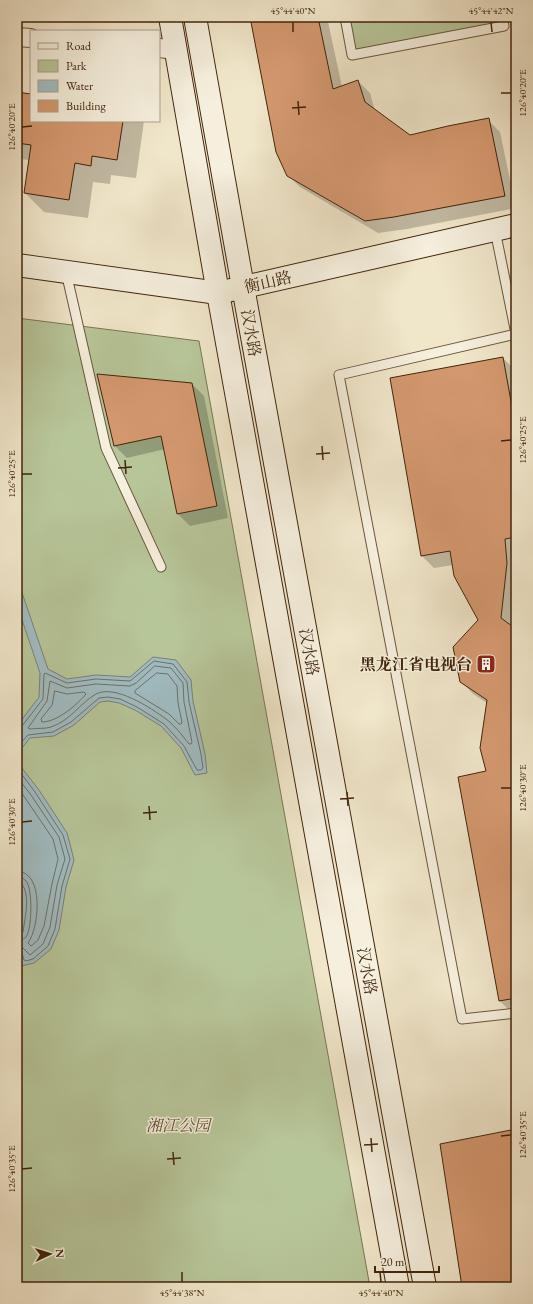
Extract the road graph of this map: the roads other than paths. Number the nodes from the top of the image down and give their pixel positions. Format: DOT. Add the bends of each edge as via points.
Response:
graph roads {
  1 [pos="170,17"];
  2 [pos="195,17"];
  3 [pos="345,17"];
  4 [pos="502,17"];
  5 [pos="17,37"];
  6 [pos="30,38"];
  7 [pos="167,49"];
  8 [pos="516,225"];
  9 [pos="495,230"];
  10 [pos="17,265"];
  11 [pos="65,271"];
  12 [pos="243,288"];
  13 [pos="218,293"];
  14 [pos="516,334"];
  15 [pos="161,567"];
  16 [pos="516,1013"];
  17 [pos="398,1287"];
  18 [pos="425,1287"];
  1 -- 7 [label="main road, 汉水路"];
  2 -- 12 [label="main road, 汉水路"];
  3 -- 4 [label="lane" via="352,56 504,26"];
  5 -- 6 [label="street"];
  7 -- 13 [label="main road, 汉水路"];
  8 -- 9 [label="main road, 衡山路"];
  9 -- 12 [label="main road, 衡山路"];
  9 -- 14 [label="lane"];
  10 -- 11 [label="main road, 衡山路"];
  11 -- 13 [label="main road, 衡山路"];
  11 -- 15 [label="lane" via="106,448"];
  12 -- 13 [label="main road, 衡山路"];
  12 -- 18 [label="main road, 汉水路"];
  13 -- 17 [label="main road, 汉水路"];
  14 -- 16 [label="lane" via="340,375 462,1019"];
}
